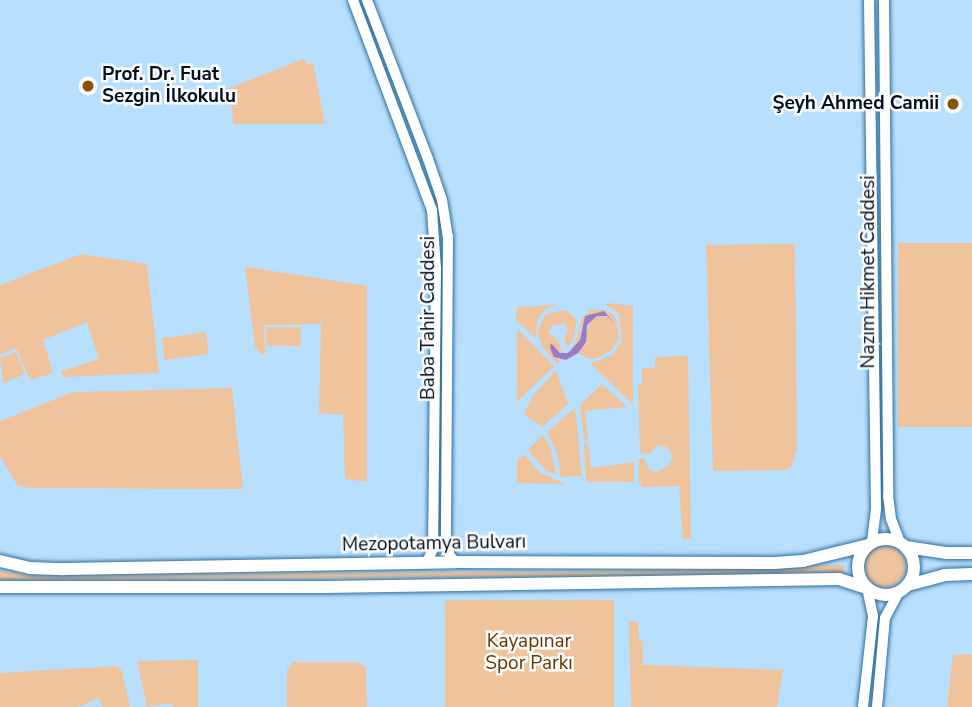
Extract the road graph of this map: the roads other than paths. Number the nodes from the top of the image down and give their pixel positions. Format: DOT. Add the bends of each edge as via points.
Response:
graph roads {
  1 [pos="353,0"];
  2 [pos="367,0"];
  3 [pos="869,0"];
  4 [pos="884,0"];
  5 [pos="870,544"];
  6 [pos="903,544"];
  7 [pos="972,553"];
  8 [pos="0,561"];
  9 [pos="427,562"];
  10 [pos="456,562"];
  11 [pos="972,574"];
  12 [pos="0,587"];
  13 [pos="867,588"];
  14 [pos="903,588"];
  15 [pos="863,707"];
  16 [pos="877,707"];
  1 -- 9 [label="main road, Baba Tahir Caddesi" via="432,210 436,268 433,550"];
  2 -- 10 [label="main road, Baba Tahir Caddesi" via="428,159 448,236 446,543"];
  3 -- 5 [label="main road, Nazım Hikmet Caddesi" via="876,509"];
  4 -- 6 [label="main road, Nazım Hikmet Caddesi" via="888,495 891,519"];
  5 -- 6 [label="main road" via="889,539"];
  5 -- 10 [label="main road, Mezopotamya Bulvarı" via="803,561 774,563"];
  5 -- 13 [label="main road" via="858,566"];
  6 -- 7 [label="main road"];
  6 -- 14 [label="main road" via="914,565"];
  8 -- 9 [label="main road, Mezopotamya Bulvarı" via="64,569"];
  9 -- 10 [label="main road, Mezopotamya Bulvarı"];
  11 -- 14 [label="main road" via="944,575"];
  12 -- 13 [label="main road" via="839,579"];
  13 -- 14 [label="main road" via="883,595"];
  13 -- 15 [label="main road" via="873,616"];
  14 -- 16 [label="main road" via="885,618"];
}
